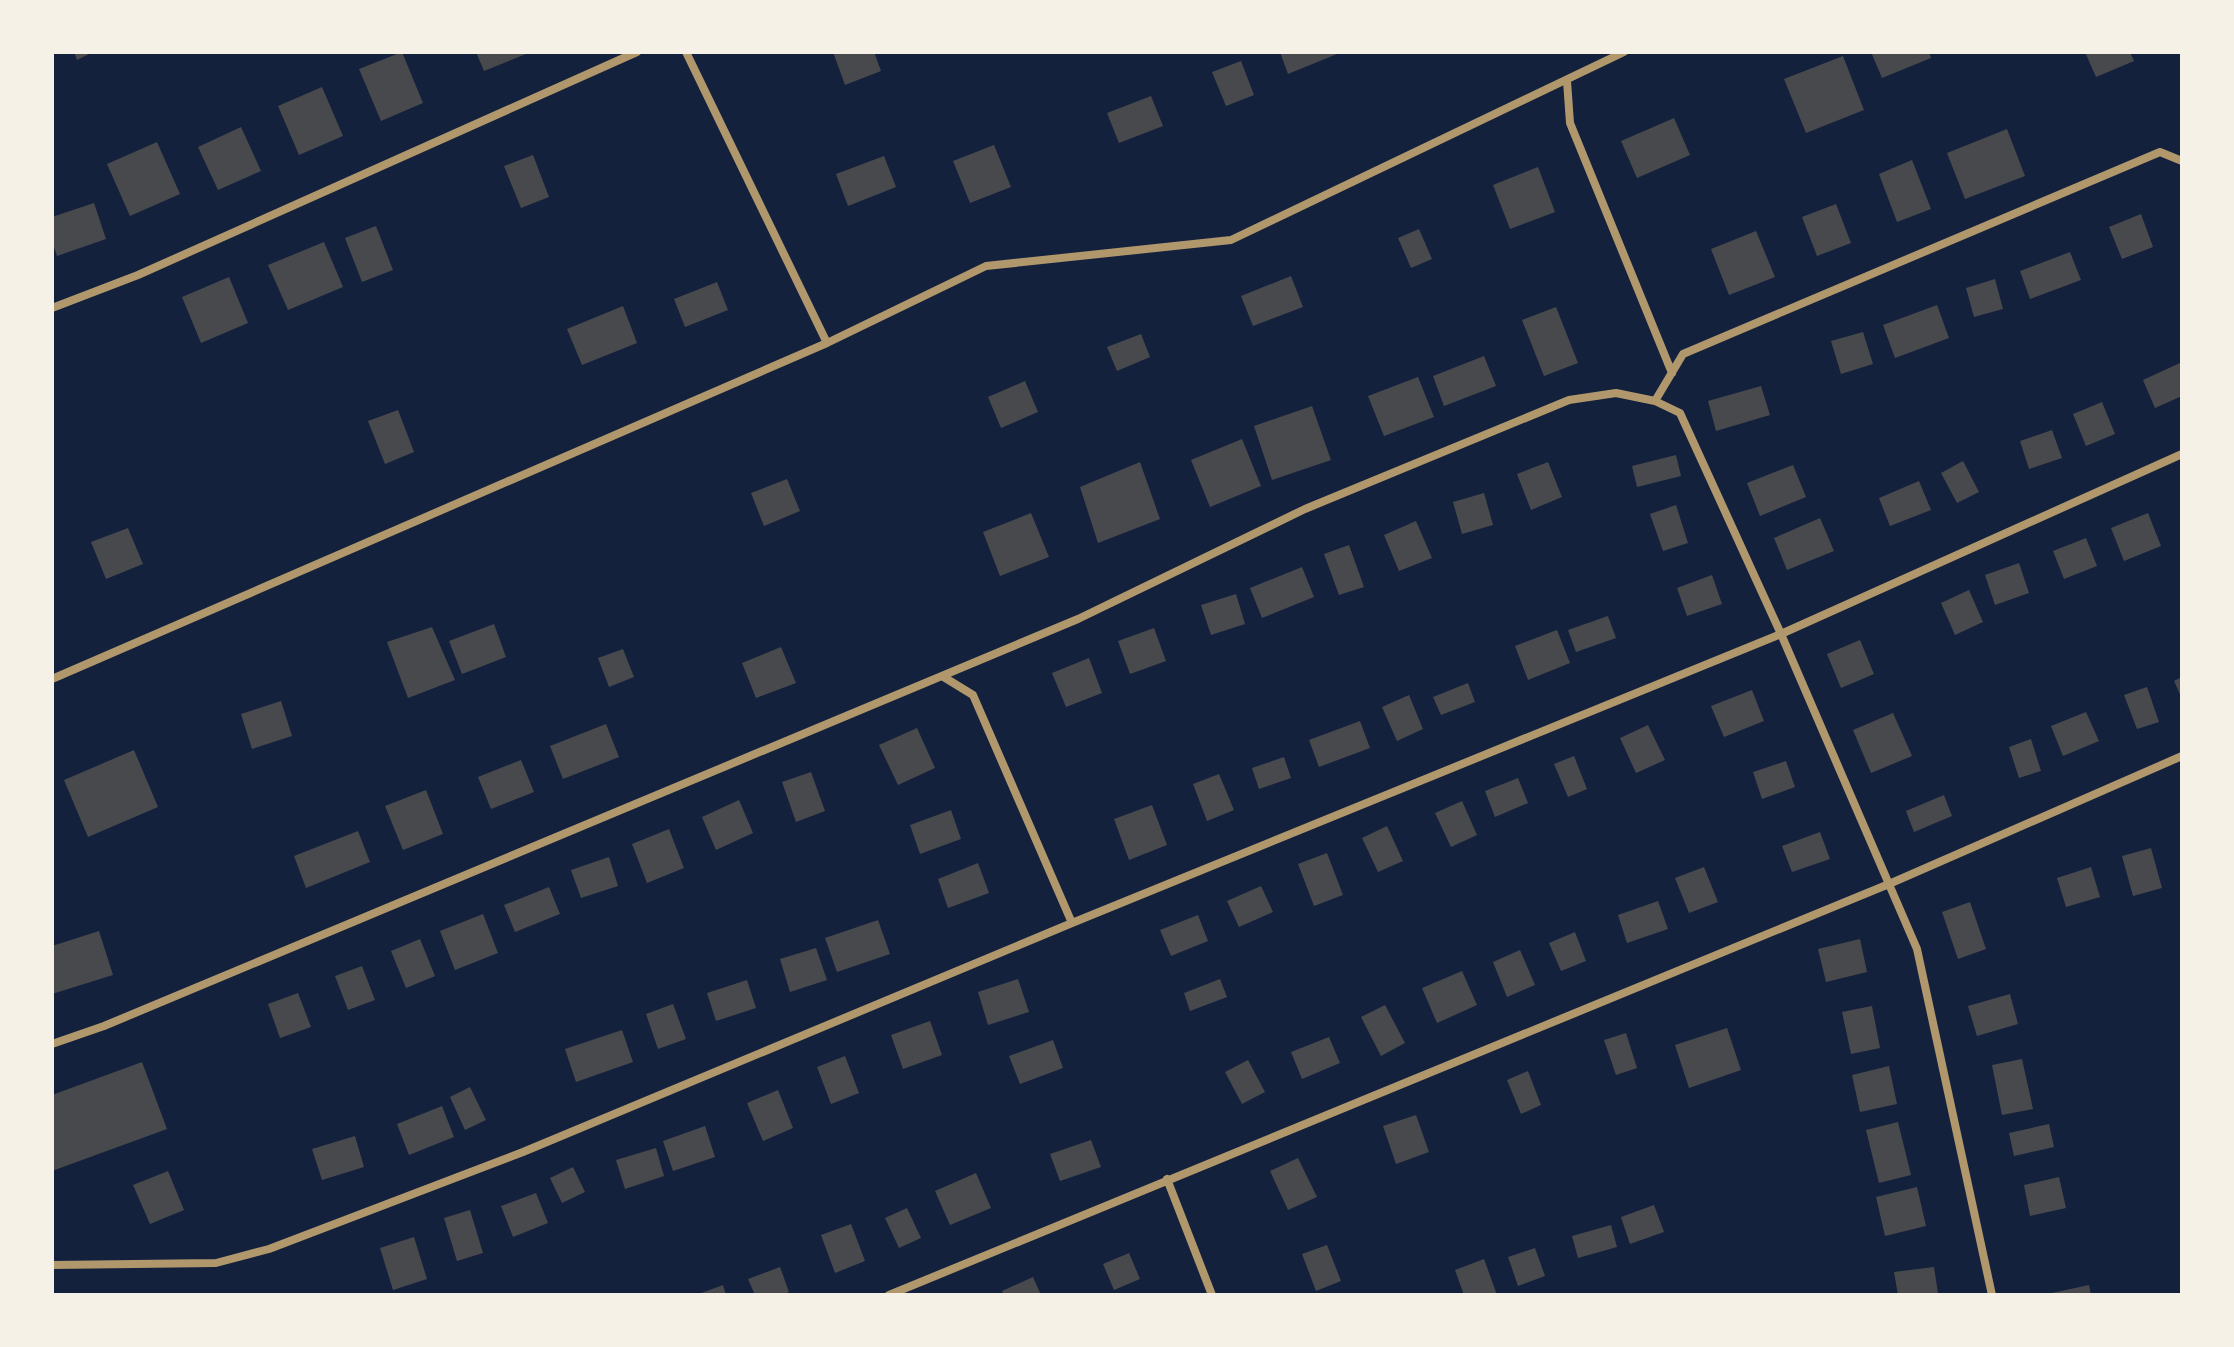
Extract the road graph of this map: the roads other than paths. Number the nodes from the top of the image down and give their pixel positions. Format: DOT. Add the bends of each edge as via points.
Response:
graph roads {
  1 [pos="637,52"];
  2 [pos="686,52"];
  3 [pos="1624,52"];
  4 [pos="1567,81"];
  5 [pos="2182,161"];
  6 [pos="52,308"];
  7 [pos="827,343"];
  8 [pos="1672,373"];
  9 [pos="1655,401"];
  10 [pos="2182,454"];
  11 [pos="1781,634"];
  12 [pos="942,676"];
  13 [pos="52,679"];
  14 [pos="2182,756"];
  15 [pos="1889,884"];
  16 [pos="1072,923"];
  17 [pos="52,1044"];
  18 [pos="1167,1179"];
  19 [pos="52,1265"];
  20 [pos="889,1295"];
  21 [pos="1212,1295"];
  22 [pos="1992,1295"];
  1 -- 6 [label="street" via="138,275"];
  2 -- 7 [label="street"];
  3 -- 4 [label="street"];
  4 -- 7 [label="street" via="1231,240 986,266"];
  4 -- 8 [label="street" via="1570,123"];
  5 -- 8 [label="street" via="2160,152 1683,354"];
  7 -- 13 [label="street"];
  8 -- 9 [label="street"];
  9 -- 11 [label="street" via="1680,413"];
  9 -- 12 [label="street" via="1616,393 1569,400 1305,509 1078,619"];
  10 -- 11 [label="street"];
  11 -- 15 [label="street"];
  11 -- 16 [label="street"];
  12 -- 16 [label="street" via="973,695"];
  12 -- 17 [label="street"];
  14 -- 15 [label="street"];
  15 -- 18 [label="street"];
  15 -- 22 [label="street" via="1917,949"];
  16 -- 19 [label="street" via="523,1152 269,1249 216,1263"];
  18 -- 20 [label="street"];
  18 -- 21 [label="street"];
}
